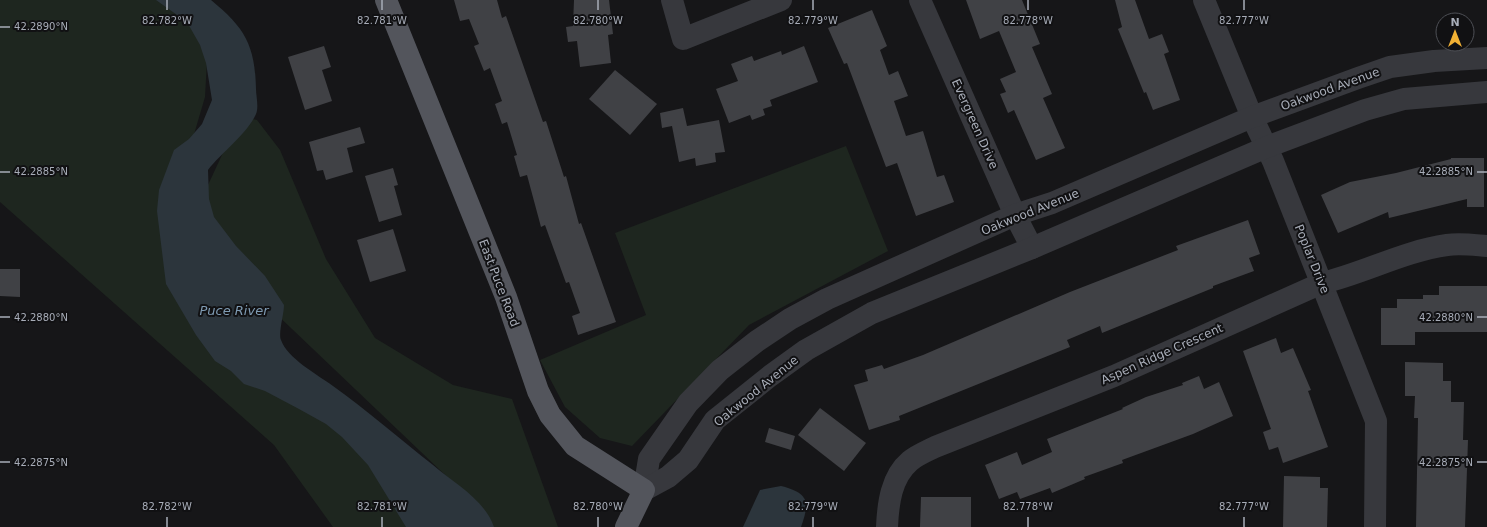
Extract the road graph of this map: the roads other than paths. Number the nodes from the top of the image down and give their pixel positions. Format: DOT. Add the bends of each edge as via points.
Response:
graph roads {
  1 [pos="386,0"];
  2 [pos="672,0"];
  3 [pos="781,0"];
  4 [pos="920,0"];
  5 [pos="1204,0"];
  6 [pos="1487,58"];
  7 [pos="1487,92"];
  8 [pos="1252,117"];
  9 [pos="1267,147"];
  10 [pos="1015,215"];
  11 [pos="1487,246"];
  12 [pos="1032,248"];
  13 [pos="1322,283"];
  14 [pos="644,490"];
  15 [pos="626,527"];
  16 [pos="886,527"];
  17 [pos="1375,527"];
  1 -- 14 [label="main road, East Puce Road" via="506,297 538,391 550,415 574,446"];
  2 -- 3 [label="street" via="683,39"];
  4 -- 10 [label="street, Evergreen Drive"];
  5 -- 8 [label="street, Poplar Drive"];
  6 -- 8 [label="street, Oakwood Avenue" via="1390,67"];
  7 -- 9 [label="street, Oakwood Avenue" via="1404,99 1365,110"];
  8 -- 9 [label="street, Poplar Drive"];
  8 -- 10 [label="street, Oakwood Avenue" via="1052,203"];
  9 -- 12 [label="street, Oakwood Avenue"];
  9 -- 13 [label="street, Poplar Drive"];
  10 -- 12 [label="street, Evergreen Drive"];
  10 -- 14 [label="street, Oakwood Avenue" via="827,299 757,341 720,370 688,403 649,459"];
  11 -- 13 [label="street, Aspen Ridge Crescent" via="1448,245 1422,250"];
  12 -- 14 [label="street, Oakwood Avenue" via="872,313 806,350 715,420 688,460"];
  13 -- 16 [label="street, Aspen Ridge Crescent" via="1114,376 935,447 910,461 897,478 888,500"];
  13 -- 17 [label="street, Poplar Drive" via="1376,421"];
  14 -- 15 [label="main road"];
}
